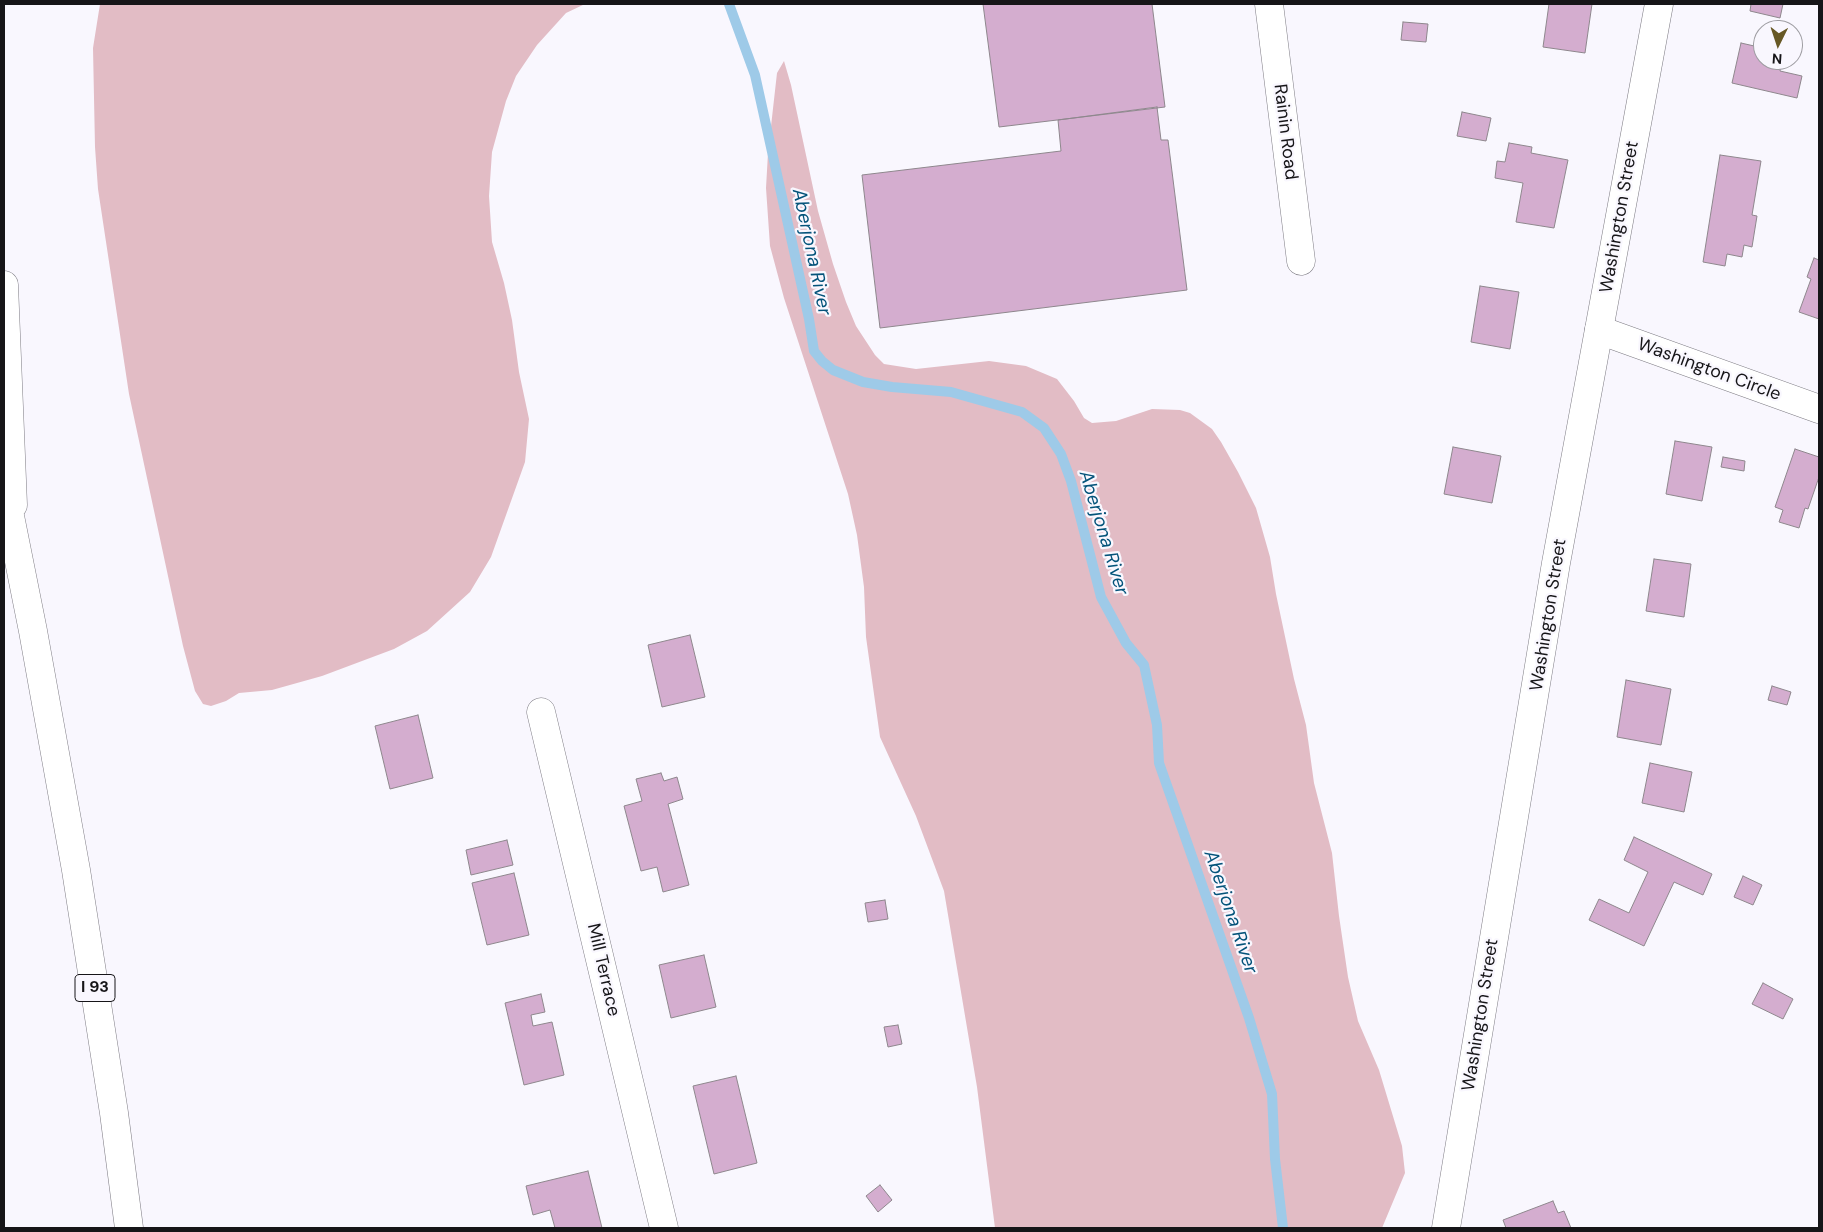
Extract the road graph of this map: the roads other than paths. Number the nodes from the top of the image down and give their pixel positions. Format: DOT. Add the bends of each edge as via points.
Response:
graph roads {
  1 [pos="1269,4"];
  2 [pos="1658,4"];
  3 [pos="1301,260"];
  4 [pos="4,285"];
  5 [pos="1599,330"];
  6 [pos="1819,409"];
  7 [pos="4,486"];
  8 [pos="15,537"];
  9 [pos="541,712"];
  10 [pos="129,1228"];
  11 [pos="664,1228"];
  12 [pos="1446,1228"];
  1 -- 3 [label="main road, Rainin Road"];
  2 -- 5 [label="main road, Washington Street"];
  4 -- 8 [label="main road"];
  5 -- 6 [label="main road, Washington Circle"];
  5 -- 12 [label="main road, Washington Street" via="1556,563"];
  7 -- 8 [label="main road, I 93"];
  8 -- 10 [label="main road, I 93" via="76,870"];
  9 -- 11 [label="main road, Mill Terrace"];
}
